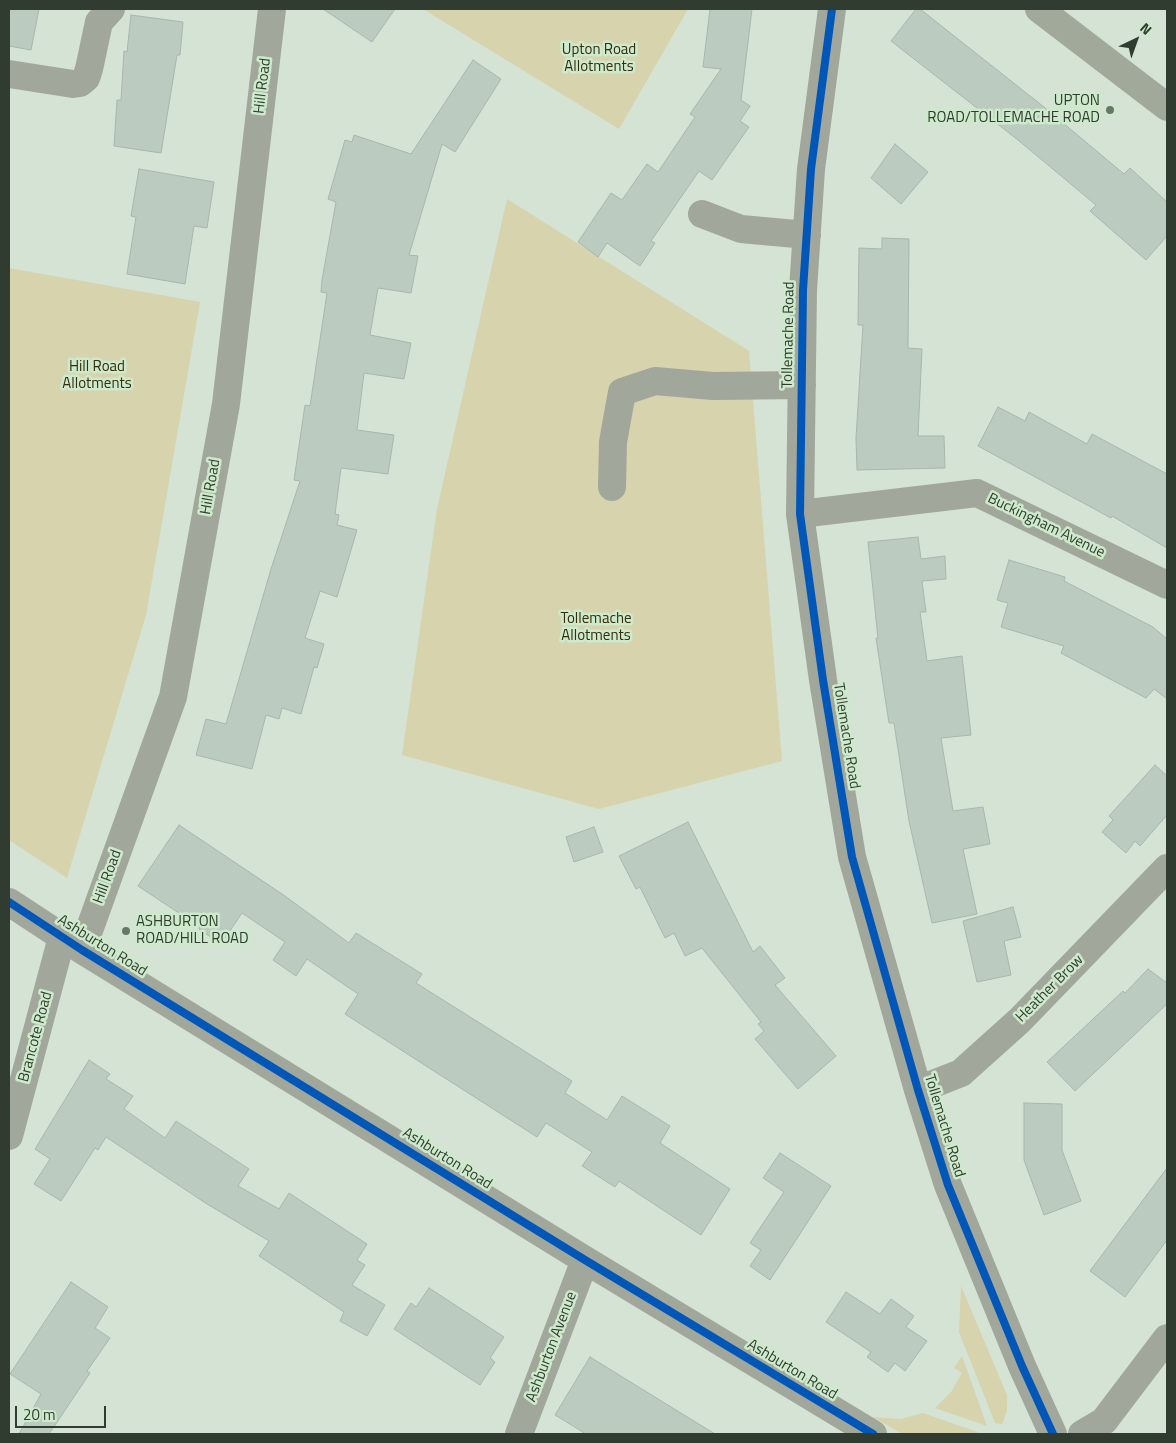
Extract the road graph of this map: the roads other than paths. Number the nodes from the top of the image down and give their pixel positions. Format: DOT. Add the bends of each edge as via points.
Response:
graph roads {
  1 [pos="111,9"];
  2 [pos="272,9"];
  3 [pos="832,9"];
  4 [pos="1039,9"];
  5 [pos="9,74"];
  6 [pos="1167,107"];
  7 [pos="702,214"];
  8 [pos="807,235"];
  9 [pos="802,385"];
  10 [pos="612,487"];
  11 [pos="800,514"];
  12 [pos="1167,585"];
  13 [pos="1167,868"];
  14 [pos="9,902"];
  15 [pos="72,944"];
  16 [pos="918,1090"];
  17 [pos="9,1136"];
  18 [pos="585,1260"];
  19 [pos="1167,1338"];
  20 [pos="519,1434"];
  21 [pos="873,1434"];
  22 [pos="1053,1434"];
  23 [pos="1082,1434"];
  1 -- 5 [label="street" via="99,22 89,69 80,83"];
  2 -- 15 [label="street, Hill Road" via="226,404 173,696"];
  3 -- 8 [label="street, Tollemache Road" via="811,169"];
  4 -- 6 [label="main road"];
  7 -- 8 [label="street" via="741,229"];
  8 -- 9 [label="street, Tollemache Road"];
  9 -- 10 [label="street" via="713,386 655,381 622,392 613,442"];
  9 -- 11 [label="street, Tollemache Road"];
  11 -- 12 [label="street, Buckingham Avenue" via="977,493"];
  11 -- 16 [label="street, Tollemache Road" via="852,858"];
  13 -- 16 [label="street, Heather Brow" via="1020,1020 961,1073"];
  14 -- 15 [label="street, Ashburton Road"];
  15 -- 17 [label="street, Brancote Road"];
  15 -- 18 [label="street, Ashburton Road"];
  16 -- 22 [label="street, Tollemache Road" via="948,1185"];
  18 -- 20 [label="street, Ashburton Avenue"];
  18 -- 21 [label="street, Ashburton Road"];
  19 -- 23 [label="street" via="1104,1421"];
}
